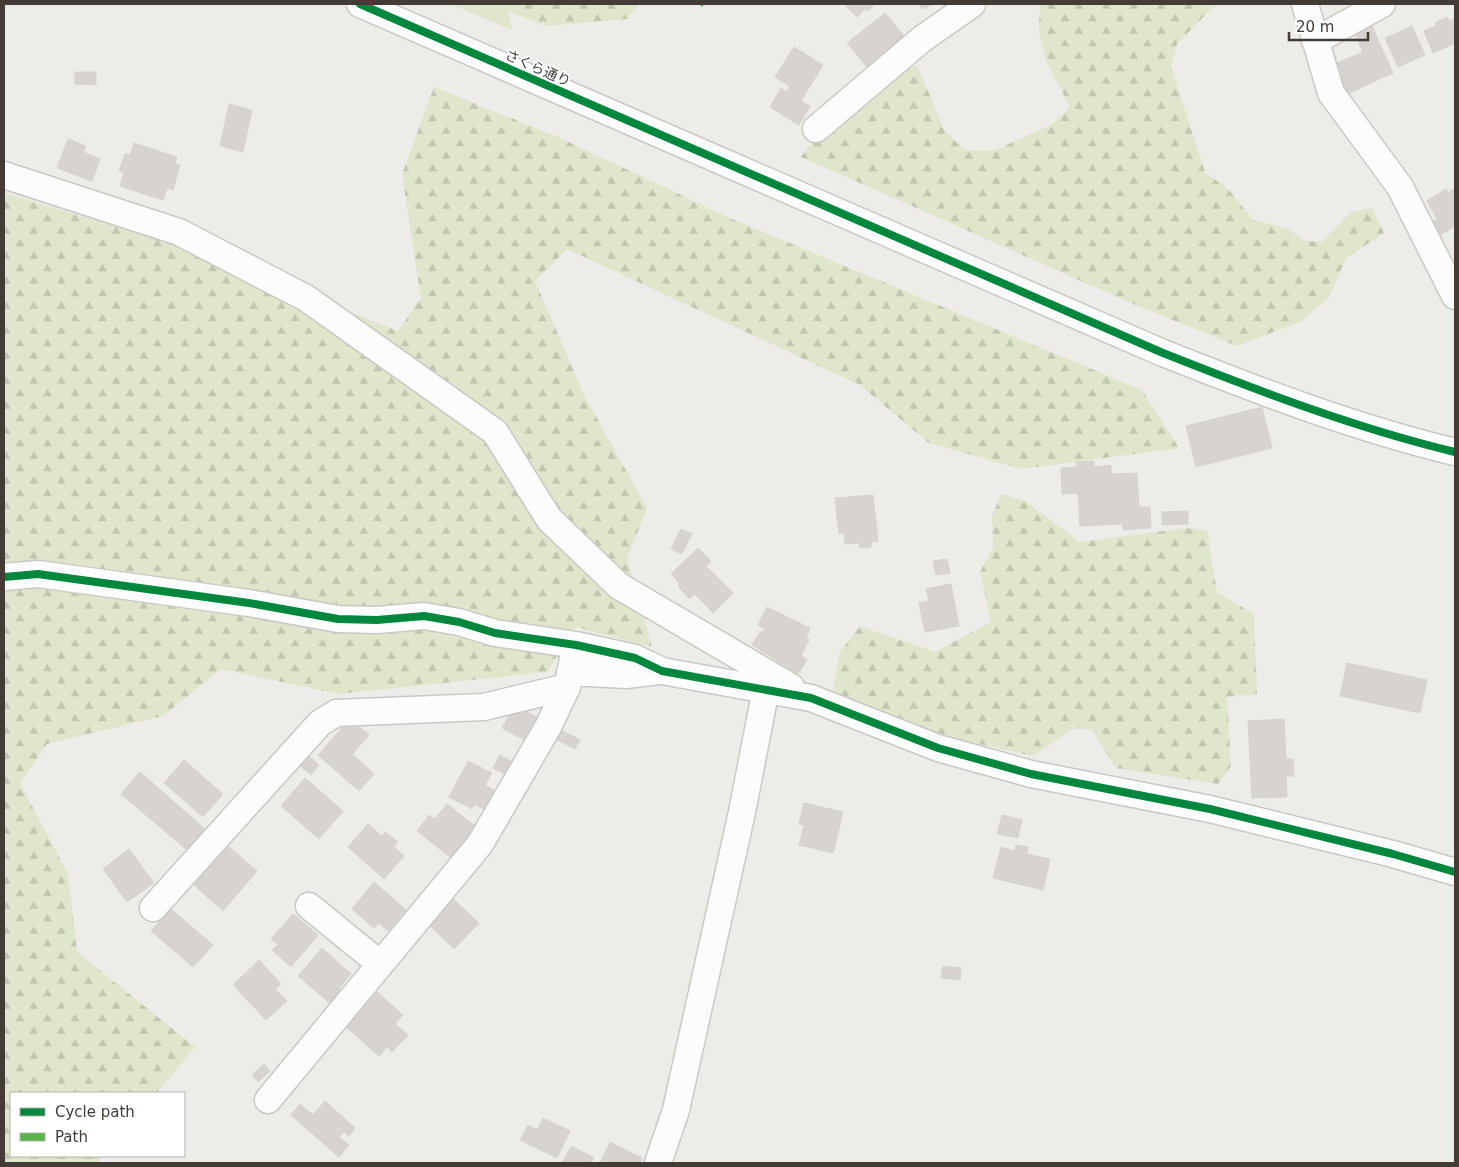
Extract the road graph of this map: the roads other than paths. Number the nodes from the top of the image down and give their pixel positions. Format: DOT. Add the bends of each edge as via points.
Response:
graph roads {
  1 [pos="360,4"];
  2 [pos="972,4"];
  3 [pos="1305,4"];
  4 [pos="1382,4"];
  5 [pos="1316,41"];
  6 [pos="816,129"];
  7 [pos="4,175"];
  8 [pos="1455,296"];
  9 [pos="1455,452"];
  10 [pos="4,577"];
  11 [pos="576,645"];
  12 [pos="662,671"];
  13 [pos="569,679"];
  14 [pos="766,688"];
  15 [pos="811,698"];
  16 [pos="1455,872"];
  17 [pos="309,906"];
  18 [pos="153,908"];
  19 [pos="380,964"];
  20 [pos="268,1100"];
  21 [pos="658,1163"];
  1 -- 9 [label="street, さくら通り" via="1172,357 1290,403"];
  2 -- 6 [label="street" via="922,39"];
  3 -- 5 [label="street"];
  4 -- 5 [label="street"];
  5 -- 8 [label="street" via="1331,93 1400,187"];
  7 -- 15 [label="street" via="179,232 306,298 495,432 548,519 619,586"];
  10 -- 11 [label="street" via="38,574 249,603 338,619 424,616 496,633"];
  11 -- 12 [label="street" via="634,658"];
  11 -- 13 [label="street"];
  12 -- 13 [label="street"];
  12 -- 14 [label="street"];
  13 -- 18 [label="street" via="484,707 336,713 320,723"];
  13 -- 19 [label="street" via="548,727 480,844"];
  14 -- 15 [label="street"];
  14 -- 21 [label="street" via="676,1110"];
  15 -- 16 [label="street" via="938,748 1031,774 1210,809"];
  17 -- 19 [label="street"];
  19 -- 20 [label="street"];
}
